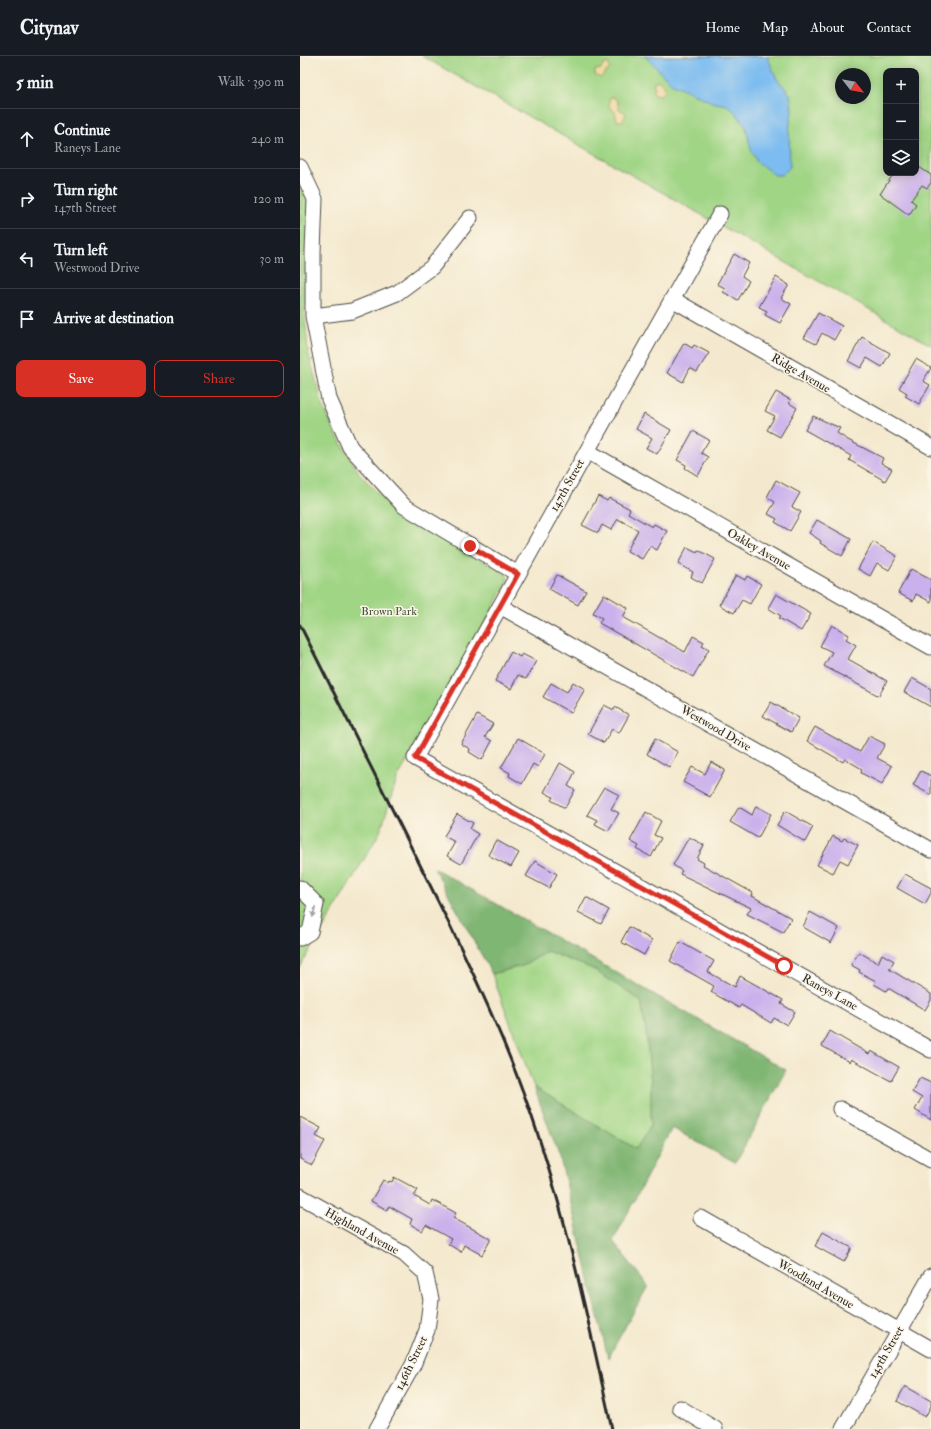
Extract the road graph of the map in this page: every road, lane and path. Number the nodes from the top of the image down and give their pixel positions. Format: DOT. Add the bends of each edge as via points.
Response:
graph roads {
  1 [pos="300,167"];
  2 [pos="720,214"];
  3 [pos="470,218"];
  4 [pos="672,299"];
  5 [pos="313,316"];
  6 [pos="931,447"];
  7 [pos="587,451"];
  8 [pos="518,574"];
  9 [pos="500,606"];
  10 [pos="931,648"];
  11 [pos="415,758"];
  12 [pos="931,850"];
  13 [pos="300,888"];
  14 [pos="300,938"];
  15 [pos="931,1050"];
  16 [pos="840,1109"];
  17 [pos="931,1160"];
  18 [pos="300,1196"];
  19 [pos="701,1218"];
  20 [pos="404,1254"];
  21 [pos="931,1276"];
  22 [pos="899,1331"];
  23 [pos="931,1349"];
  24 [pos="680,1408"];
  25 [pos="377,1429"];
  26 [pos="716,1429"];
  27 [pos="843,1429"];
  1 -- 5 [label="street" via="315,199"];
  2 -- 4 [label="street, 147th Street"];
  3 -- 5 [label="street" via="432,267 397,293 352,312"];
  4 -- 6 [label="street, Ridge Avenue"];
  4 -- 7 [label="street, 147th Street"];
  5 -- 8 [label="street" via="329,399 350,447 404,506"];
  7 -- 8 [label="street, 147th Street"];
  7 -- 10 [label="street, Oakley Avenue"];
  8 -- 9 [label="street, 147th Street"];
  9 -- 11 [label="street, 147th Street"];
  9 -- 12 [label="street, Westwood Drive"];
  11 -- 15 [label="street, Raneys Lane"];
  13 -- 14 [label="street, one-way" via="316,904 310,932"];
  16 -- 17 [label="street"];
  18 -- 20 [label="street, Highland Avenue"];
  19 -- 22 [label="street, Woodland Avenue"];
  20 -- 25 [label="street, 146th Street" via="425,1273 431,1299 427,1330 413,1365"];
  21 -- 22 [label="street, 145th Street"];
  22 -- 23 [label="street, Woodland Avenue"];
  22 -- 27 [label="street, 145th Street"];
  24 -- 26 [label="street"];
}
